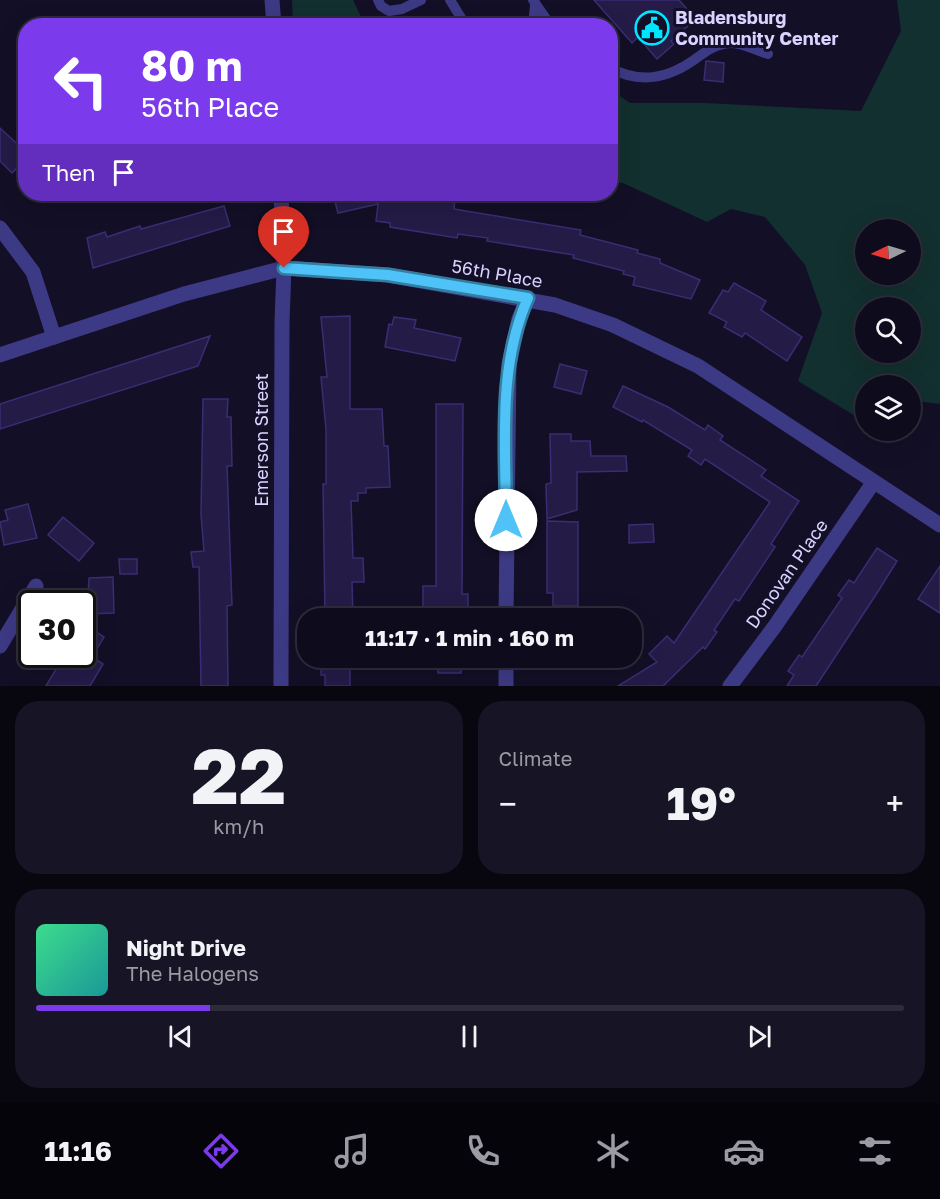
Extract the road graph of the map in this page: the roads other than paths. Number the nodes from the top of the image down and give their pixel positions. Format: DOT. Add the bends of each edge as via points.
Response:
graph roads {
  1 [pos="272,0"];
  2 [pos="378,0"];
  3 [pos="421,0"];
  4 [pos="450,0"];
  5 [pos="534,2"];
  6 [pos="273,18"];
  7 [pos="461,18"];
  8 [pos="535,18"];
  9 [pos="545,18"];
  10 [pos="768,54"];
  11 [pos="618,71"];
  12 [pos="281,201"];
  13 [pos="0,228"];
  14 [pos="284,268"];
  15 [pos="528,298"];
  16 [pos="54,337"];
  17 [pos="0,355"];
  18 [pos="873,483"];
  19 [pos="940,525"];
  20 [pos="36,586"];
  21 [pos="506,608"];
  22 [pos="0,646"];
  23 [pos="506,668"];
  24 [pos="281,686"];
  25 [pos="507,686"];
  26 [pos="730,686"];
  1 -- 6 [label="street"];
  2 -- 3 [label="lane" via="389,11"];
  4 -- 7 [label="lane"];
  5 -- 8 [label="lane"];
  5 -- 9 [label="lane"];
  10 -- 11 [label="lane" via="734,42 718,45 667,74 650,79"];
  12 -- 14 [label="street, Emerson Street"];
  13 -- 16 [label="street" via="33,272"];
  14 -- 15 [label="street, 56th Place" via="388,275"];
  14 -- 16 [label="street, 56th Place" via="184,294"];
  14 -- 24 [label="street, Emerson Street"];
  15 -- 18 [label="street, 56th Place" via="595,318 698,366"];
  15 -- 21 [label="street" via="516,328 509,364"];
  16 -- 17 [label="street, 56th Place"];
  18 -- 19 [label="street, 56th Place"];
  18 -- 26 [label="street, Donovan Place"];
  20 -- 22 [label="street"];
  23 -- 25 [label="street"];
}
